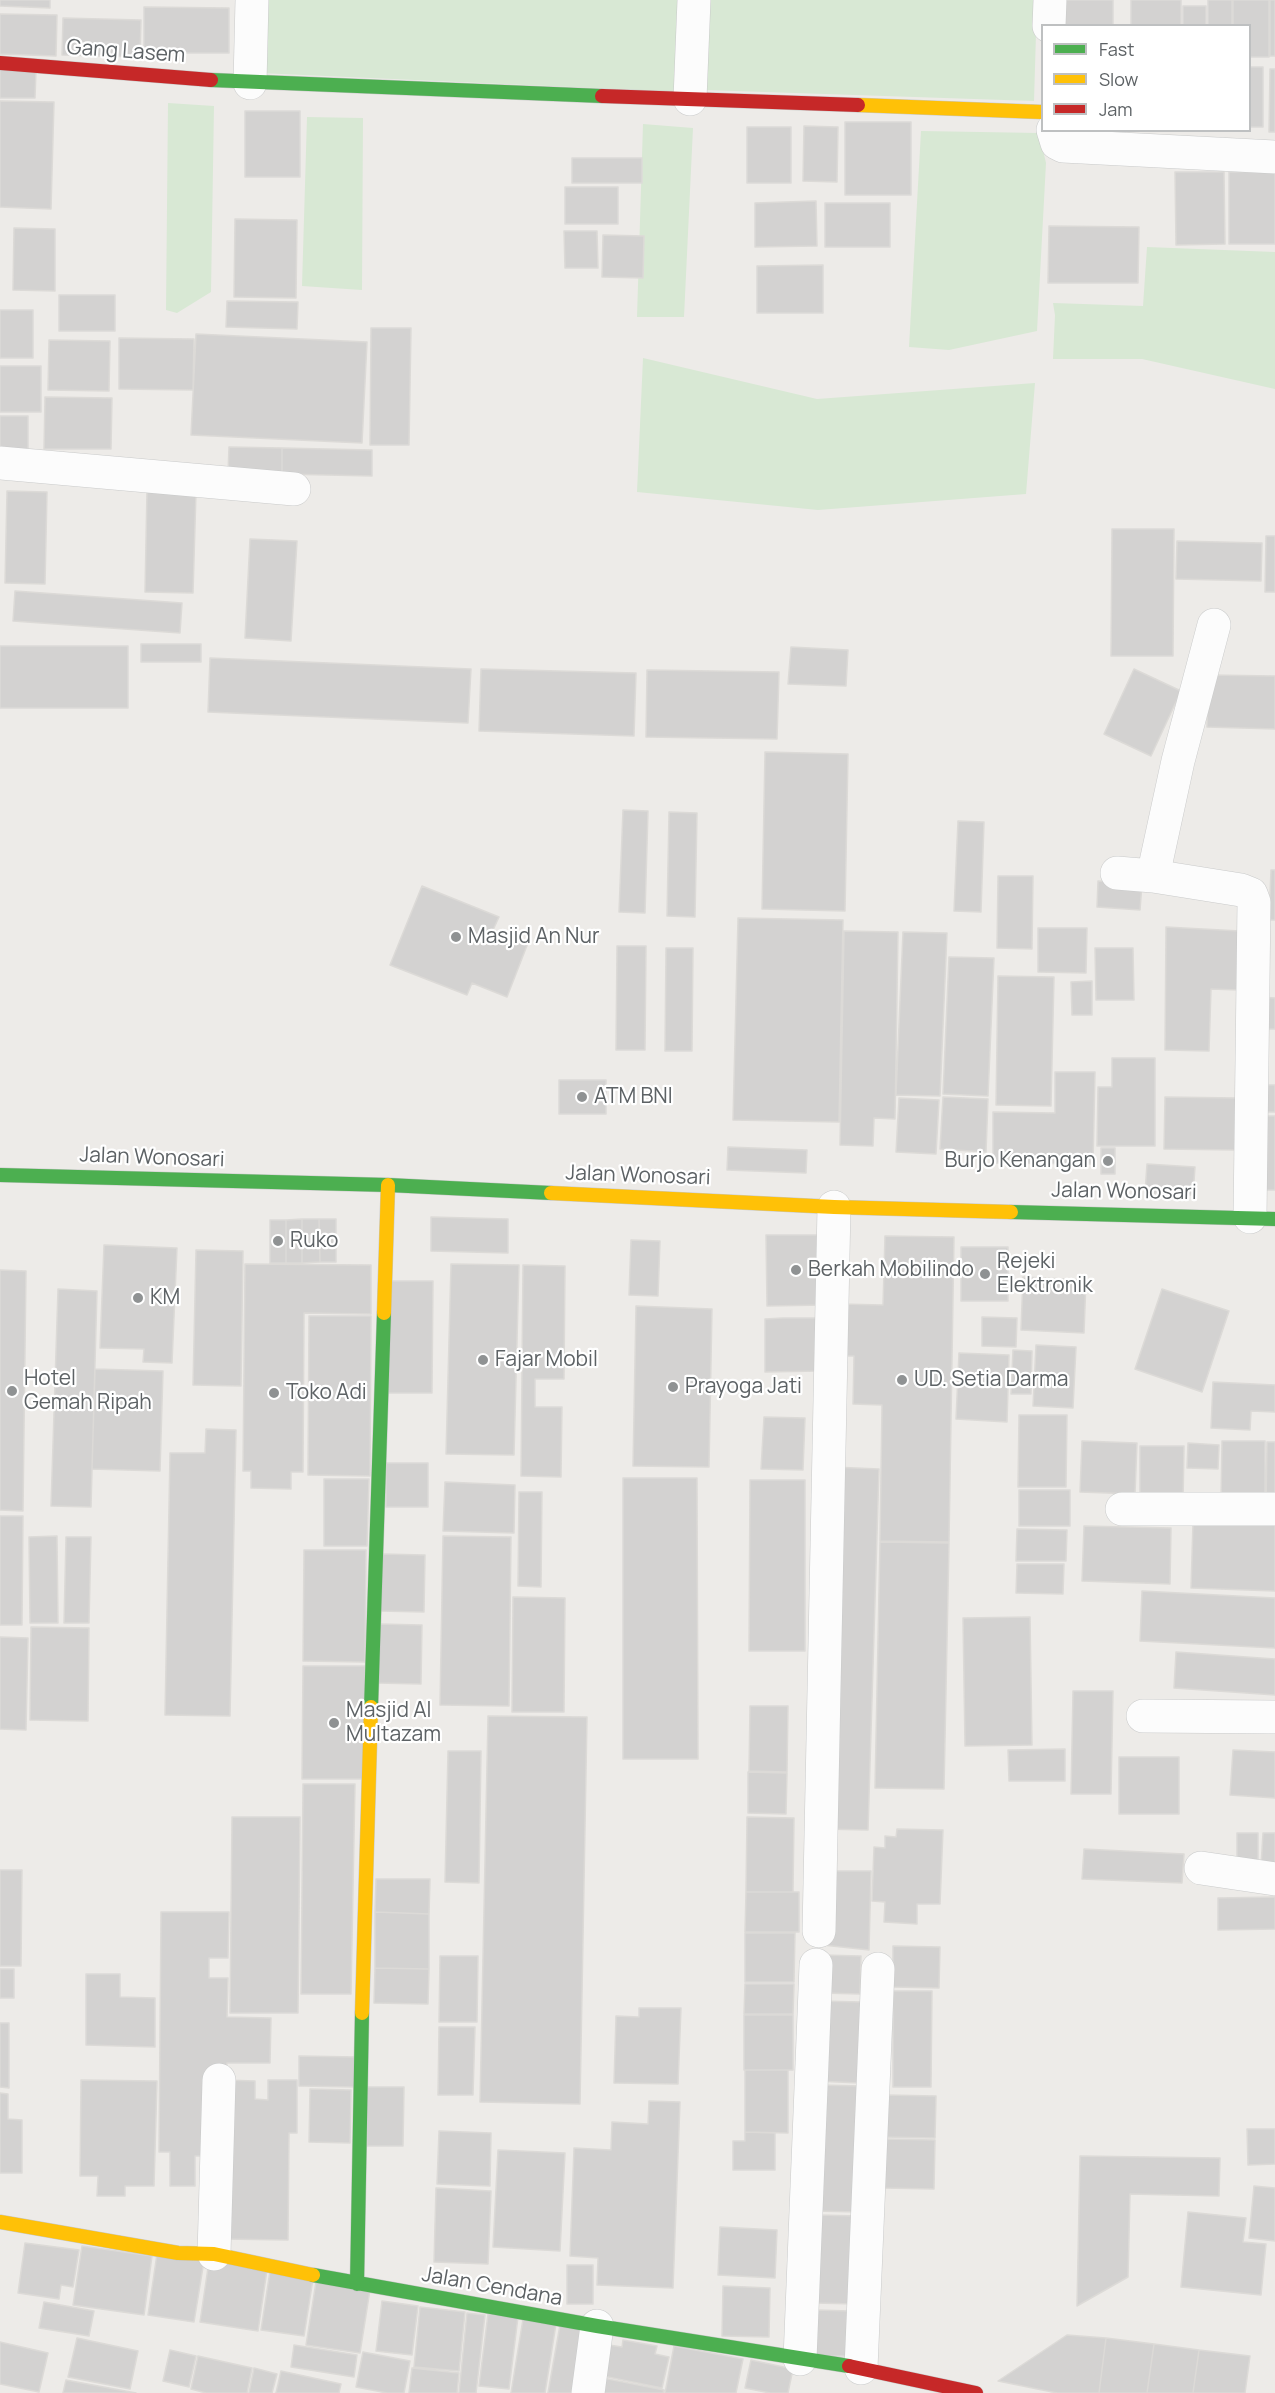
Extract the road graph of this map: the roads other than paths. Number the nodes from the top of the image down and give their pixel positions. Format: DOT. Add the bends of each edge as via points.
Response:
graph roads {
  1 [pos="252,0"];
  2 [pos="694,0"];
  3 [pos="1050,0"];
  4 [pos="1049,24"];
  5 [pos="0,63"];
  6 [pos="250,83"];
  7 [pos="690,99"];
  8 [pos="1041,112"];
  9 [pos="1054,132"];
  10 [pos="1275,157"];
  11 [pos="0,463"];
  12 [pos="294,489"];
  13 [pos="1214,625"];
  14 [pos="1117,873"];
  15 [pos="1153,876"];
  16 [pos="0,1175"];
  17 [pos="388,1185"];
  18 [pos="834,1207"];
  19 [pos="1262,1218"];
  20 [pos="1122,1509"];
  21 [pos="1275,1509"];
  22 [pos="1143,1716"];
  23 [pos="1275,1717"];
  24 [pos="1201,1868"];
  25 [pos="1275,1879"];
  26 [pos="819,1931"];
  27 [pos="816,1965"];
  28 [pos="878,1970"];
  29 [pos="219,2080"];
  30 [pos="0,2222"];
  31 [pos="214,2254"];
  32 [pos="357,2284"];
  33 [pos="597,2326"];
  34 [pos="800,2359"];
  35 [pos="861,2368"];
  36 [pos="588,2393"];
  37 [pos="972,2393"];
  1 -- 6 [label="street"];
  2 -- 7 [label="street"];
  3 -- 4 [label="street"];
  5 -- 6 [label="street, Gang Lasem"];
  6 -- 7 [label="street, Gang Lasem"];
  7 -- 8 [label="street, Gang Lasem"];
  9 -- 10 [label="street" via="1062,146"];
  11 -- 12 [label="street"];
  13 -- 15 [label="street"];
  14 -- 15 [label="street"];
  15 -- 19 [label="street" via="1241,890 1251,894 1254,902"];
  16 -- 17 [label="street, Jalan Wonosari"];
  17 -- 18 [label="street, Jalan Wonosari"];
  17 -- 32 [label="street" via="364,1912"];
  18 -- 19 [label="street, Jalan Wonosari"];
  18 -- 26 [label="street"];
  20 -- 21 [label="street"];
  22 -- 23 [label="street"];
  24 -- 25 [label="street"];
  27 -- 34 [label="street"];
  28 -- 35 [label="street"];
  29 -- 31 [label="street"];
  30 -- 31 [label="street, Jalan Cendana" via="178,2253"];
  31 -- 32 [label="street, Jalan Cendana"];
  32 -- 33 [label="street, Jalan Cendana"];
  33 -- 34 [label="street, Jalan Cendana"];
  33 -- 36 [label="street"];
  34 -- 35 [label="street, Jalan Cendana"];
  35 -- 37 [label="street, Jalan Cendana"];
}
